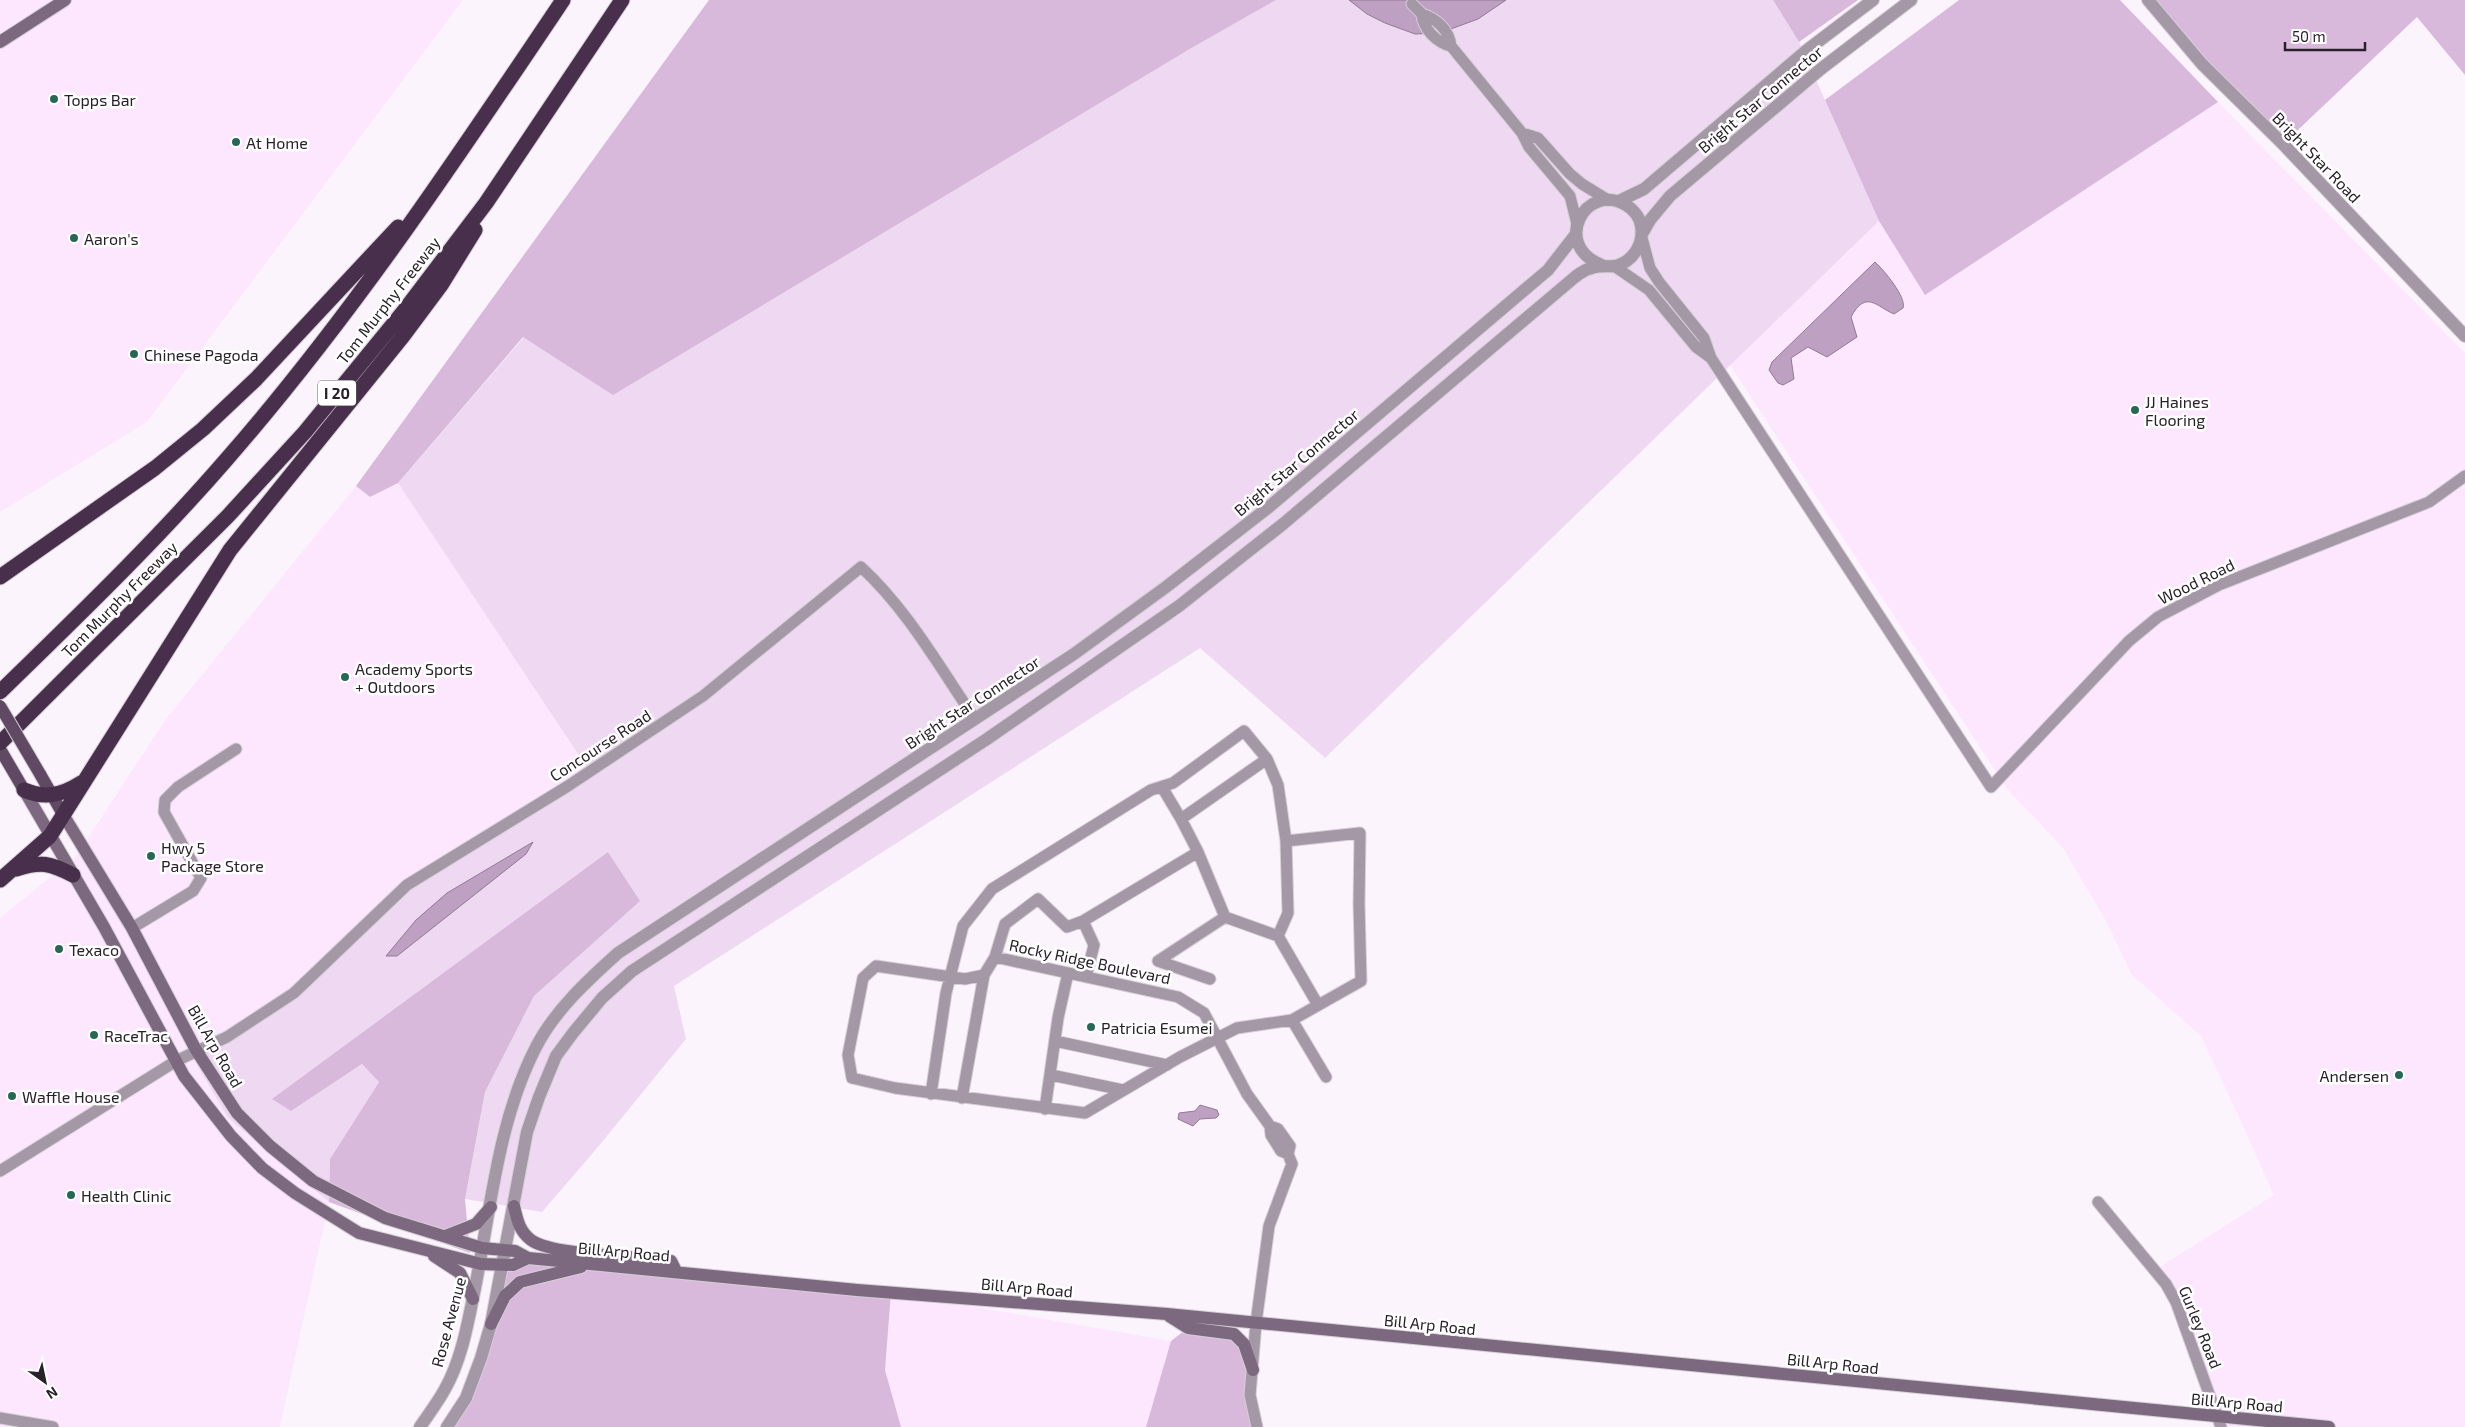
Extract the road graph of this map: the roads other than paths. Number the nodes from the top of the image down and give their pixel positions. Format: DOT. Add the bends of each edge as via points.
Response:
graph roads {
  1 [pos="65,0"];
  2 [pos="563,0"];
  3 [pos="622,0"];
  4 [pos="1873,0"];
  5 [pos="1911,0"];
  6 [pos="2148,0"];
  7 [pos="1412,4"];
  8 [pos="0,42"];
  9 [pos="1522,133"];
  10 [pos="432,191"];
  11 [pos="1613,200"];
  12 [pos="486,203"];
  13 [pos="1576,229"];
  14 [pos="1642,236"];
  15 [pos="1608,266"];
  16 [pos="2465,336"];
  17 [pos="1710,358"];
  18 [pos="2465,476"];
  19 [pos="0,577"];
  20 [pos="0,692"];
  21 [pos="0,706"];
  22 [pos="975,719"];
  23 [pos="0,743"];
  24 [pos="0,749"];
  25 [pos="236,749"];
  26 [pos="1267,758"];
  27 [pos="82,782"];
  28 [pos="1162,787"];
  29 [pos="24,790"];
  30 [pos="52,795"];
  31 [pos="64,816"];
  32 [pos="1181,819"];
  33 [pos="50,836"];
  34 [pos="1286,841"];
  35 [pos="1198,852"];
  36 [pos="14,869"];
  37 [pos="73,875"];
  38 [pos="0,880"];
  39 [pos="1225,917"];
  40 [pos="1083,921"];
  41 [pos="132,928"];
  42 [pos="1278,936"];
  43 [pos="994,957"];
  44 [pos="1068,973"];
  45 [pos="984,975"];
  46 [pos="950,977"];
  47 [pos="1086,977"];
  48 [pos="1210,979"];
  49 [pos="1318,1004"];
  50 [pos="1292,1020"];
  51 [pos="1217,1038"];
  52 [pos="1055,1041"];
  53 [pos="196,1050"];
  54 [pos="176,1061"];
  55 [pos="1167,1065"];
  56 [pos="1050,1075"];
  57 [pos="1326,1078"];
  58 [pos="1123,1090"];
  59 [pos="931,1094"];
  60 [pos="962,1098"];
  61 [pos="1045,1109"];
  62 [pos="0,1171"];
  63 [pos="2098,1202"];
  64 [pos="514,1206"];
  65 [pos="491,1207"];
  66 [pos="445,1236"];
  67 [pos="419,1248"];
  68 [pos="482,1248"];
  69 [pos="504,1249"];
  70 [pos="528,1258"];
  71 [pos="481,1264"];
  72 [pos="502,1264"];
  73 [pos="591,1264"];
  74 [pos="676,1271"];
  75 [pos="473,1300"];
  76 [pos="1167,1314"];
  77 [pos="1256,1323"];
  78 [pos="491,1324"];
  79 [pos="1252,1370"];
  80 [pos="0,1418"];
  81 [pos="2219,1422"];
  82 [pos="53,1427"];
  83 [pos="420,1427"];
  84 [pos="447,1427"];
  85 [pos="1257,1427"];
  86 [pos="2329,1427"];
  1 -- 8 [label="main road"];
  2 -- 10 [label="highway, Tom Murphy Freeway / I 20"];
  3 -- 12 [label="highway, Tom Murphy Freeway / I 20"];
  4 -- 11 [label="street, Bright Star Connector" via="1808,50 1644,189"];
  5 -- 14 [label="street, Bright Star Connector" via="1822,68 1670,196 1650,220"];
  6 -- 16 [label="street, Bright Star Road" via="2202,64 2283,144"];
  7 -- 9 [label="street" via="1422,14 1434,18 1450,36 1451,46"];
  9 -- 11 [label="street" via="1538,138 1582,184"];
  9 -- 13 [label="street" via="1529,147 1570,196"];
  10 -- 19 [label="highway" via="229,406 155,468"];
  10 -- 20 [label="highway, Tom Murphy Freeway / I 20" via="333,328 225,462 146,547"];
  11 -- 13 [label="street" via="1588,207"];
  11 -- 14 [label="street" via="1628,205 1636,213"];
  12 -- 23 [label="highway, Tom Murphy Freeway / I 20" via="404,311 268,474"];
  12 -- 27 [label="highway" via="467,245 430,299 339,418 230,550"];
  13 -- 15 [label="street" via="1583,254"];
  13 -- 22 [label="street, Bright Star Connector" via="1548,270 1220,547 1074,654"];
  14 -- 15 [label="street" via="1634,255 1625,262"];
  14 -- 17 [label="street" via="1650,268 1704,338"];
  15 -- 17 [label="street" via="1649,290"];
  15 -- 64 [label="street" via="1590,268 1563,286 1283,524 1179,606 987,739 632,971 602,998 556,1056 527,1132"];
  17 -- 18 [label="street, Wood Road" via="1991,787 2129,642 2158,617 2219,585 2429,502"];
  21 -- 30 [label="main road, Bill Arp Road, bridge"];
  22 -- 53 [label="street, Concourse Road" via="904,616 861,567 703,696 568,786 407,885 294,993 227,1037"];
  22 -- 65 [label="street, Bright Star Connector" via="618,953 586,982 537,1046 518,1089 506,1126"];
  24 -- 29 [label="main road, Bill Arp Road"];
  25 -- 41 [label="street" via="178,787 165,800 164,812 201,878 193,891"];
  26 -- 28 [label="street" via="1244,731 1173,783"];
  26 -- 32 [label="street"];
  26 -- 34 [label="street" via="1278,786"];
  27 -- 30 [label="highway"];
  27 -- 31 [label="highway"];
  28 -- 32 [label="street"];
  28 -- 46 [label="street" via="1151,790 992,889 963,926"];
  29 -- 30 [label="highway"];
  29 -- 33 [label="main road, Bill Arp Road"];
  30 -- 31 [label="main road, Bill Arp Road"];
  31 -- 33 [label="highway"];
  31 -- 41 [label="main road, Bill Arp Road"];
  32 -- 35 [label="street"];
  33 -- 36 [label="highway"];
  33 -- 37 [label="main road, Bill Arp Road"];
  34 -- 42 [label="street" via="1288,913"];
  34 -- 49 [label="street" via="1360,833 1362,981"];
  35 -- 39 [label="street"];
  35 -- 40 [label="street"];
  36 -- 37 [label="highway" via="48,864"];
  36 -- 38 [label="highway"];
  37 -- 54 [label="main road, Bill Arp Road"];
  39 -- 42 [label="street"];
  39 -- 48 [label="street" via="1158,961"];
  40 -- 43 [label="street" via="1066,927 1038,899 1006,924"];
  40 -- 47 [label="street" via="1094,945"];
  41 -- 53 [label="main road, Bill Arp Road"];
  42 -- 49 [label="street"];
  43 -- 44 [label="street, Rocky Ridge Boulevard"];
  43 -- 45 [label="street, Rocky Ridge Boulevard"];
  44 -- 47 [label="street, Rocky Ridge Boulevard"];
  44 -- 52 [label="street"];
  45 -- 46 [label="street" via="965,979"];
  45 -- 60 [label="street, Rocky Ridge Boulevard"];
  46 -- 59 [label="street"];
  46 -- 59 [label="street" via="876,966 863,978 848,1055 852,1078"];
  47 -- 51 [label="street, Rocky Ridge Boulevard" via="1178,997 1204,1014"];
  49 -- 50 [label="street"];
  50 -- 51 [label="street" via="1237,1028"];
  50 -- 57 [label="street"];
  51 -- 55 [label="street"];
  51 -- 77 [label="street, Rocky Ridge Boulevard" via="1247,1094 1270,1126 1275,1142 1288,1154 1292,1164 1269,1226"];
  52 -- 55 [label="street"];
  52 -- 56 [label="street"];
  53 -- 54 [label="street"];
  53 -- 66 [label="main road, Bill Arp Road" via="237,1113 270,1146 313,1181 385,1218"];
  54 -- 62 [label="street"];
  54 -- 67 [label="main road, Bill Arp Road" via="231,1136 262,1168 295,1193 359,1232"];
  55 -- 58 [label="street"];
  56 -- 58 [label="street"];
  56 -- 61 [label="street"];
  58 -- 61 [label="street" via="1085,1114"];
  59 -- 60 [label="street"];
  60 -- 61 [label="street"];
  63 -- 81 [label="street, Gurley Road" via="2166,1284 2176,1302"];
  64 -- 69 [label="street"];
  64 -- 74 [label="main road" via="520,1229 531,1240 550,1248 671,1261"];
  65 -- 66 [label="main road" via="476,1224"];
  65 -- 68 [label="street, Bright Star Connector"];
  66 -- 68 [label="main road, Bill Arp Road"];
  67 -- 71 [label="main road, Bill Arp Road"];
  67 -- 75 [label="main road" via="460,1273"];
  68 -- 69 [label="main road, Bill Arp Road"];
  68 -- 71 [label="street, Rose Avenue"];
  69 -- 70 [label="main road, Bill Arp Road"];
  69 -- 72 [label="street"];
  70 -- 72 [label="main road, Bill Arp Road" via="513,1265"];
  70 -- 73 [label="main road, Bill Arp Road"];
  71 -- 72 [label="main road, Bill Arp Road"];
  71 -- 75 [label="street, Rose Avenue"];
  72 -- 78 [label="street"];
  73 -- 74 [label="main road, Bill Arp Road"];
  73 -- 78 [label="main road" via="520,1282 505,1296"];
  74 -- 76 [label="main road, Bill Arp Road" via="858,1290"];
  75 -- 83 [label="street, Rose Avenue" via="460,1352 446,1388"];
  76 -- 77 [label="main road, Bill Arp Road"];
  76 -- 79 [label="main road" via="1188,1328 1234,1334 1244,1344"];
  77 -- 79 [label="street, Rocky Ridge Boulevard"];
  77 -- 81 [label="main road, Bill Arp Road"];
  78 -- 84 [label="street" via="466,1398"];
  79 -- 85 [label="street, Rocky Ridge Boulevard" via="1250,1395"];
  80 -- 82 [label="street"];
  81 -- 86 [label="main road, Bill Arp Road"];
}
